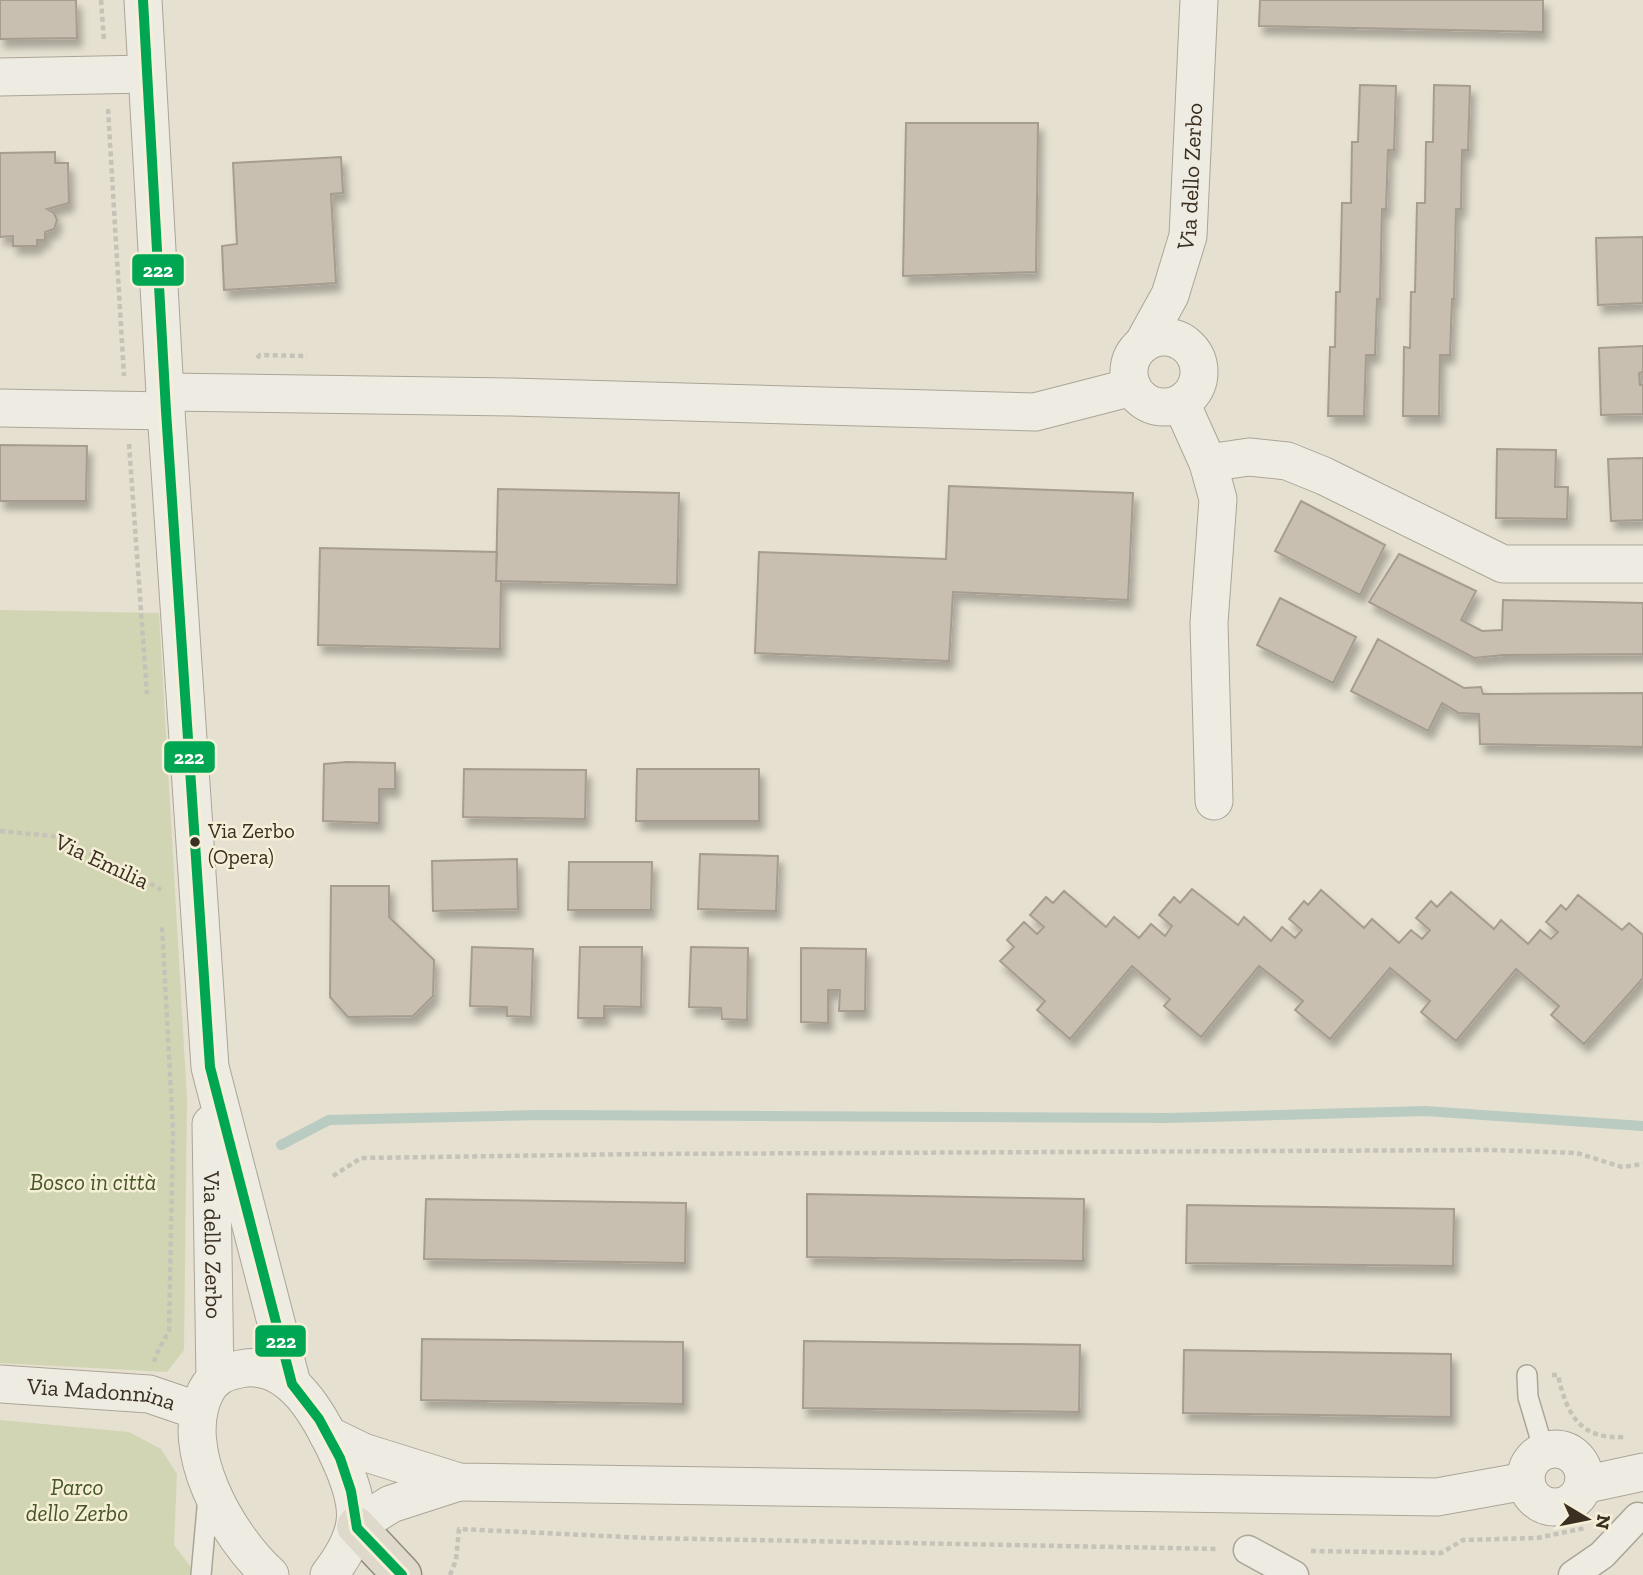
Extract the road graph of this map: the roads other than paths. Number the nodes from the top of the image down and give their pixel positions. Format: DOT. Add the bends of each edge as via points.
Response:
graph roads {
  1 [pos="143,0"];
  2 [pos="1199,0"];
  3 [pos="147,74"];
  4 [pos="0,77"];
  5 [pos="1143,344"];
  6 [pos="1132,387"];
  7 [pos="165,402"];
  8 [pos="1181,403"];
  9 [pos="0,408"];
  10 [pos="1208,463"];
  11 [pos="1643,564"];
  12 [pos="1214,801"];
  13 [pos="210,1067"];
  14 [pos="1527,1375"];
  15 [pos="215,1378"];
  16 [pos="0,1384"];
  17 [pos="292,1384"];
  18 [pos="199,1411"];
  19 [pos="328,1435"];
  20 [pos="1535,1466"];
  21 [pos="1643,1472"];
  22 [pos="458,1482"];
  23 [pos="209,1485"];
  24 [pos="1638,1517"];
  25 [pos="356,1526"];
  26 [pos="1248,1550"];
  27 [pos="1298,1563"];
  28 [pos="201,1575"];
  29 [pos="271,1575"];
  30 [pos="329,1575"];
  31 [pos="402,1575"];
  32 [pos="1573,1575"];
  1 -- 3 [label="street"];
  2 -- 5 [label="street, Via dello Zerbo" via="1188,236 1170,295"];
  3 -- 4 [label="street"];
  3 -- 7 [label="street"];
  5 -- 6 [label="street" via="1130,363"];
  5 -- 8 [label="street" via="1164,337 1175,339 1193,353 1198,364 1196,386"];
  6 -- 7 [label="street" via="1034,412 511,397"];
  6 -- 8 [label="street" via="1138,397 1159,407"];
  7 -- 9 [label="street" via="126,411"];
  7 -- 13 [label="street"];
  8 -- 10 [label="street"];
  10 -- 11 [label="street" via="1249,457 1287,461 1503,564"];
  10 -- 12 [label="street" via="1218,499 1209,623"];
  13 -- 15 [label="street, Via dello Zerbo"];
  13 -- 17 [label="street"];
  14 -- 20 [label="lane"];
  15 -- 17 [label="street" via="247,1368 271,1371"];
  15 -- 18 [label="street, Via dello Zerbo"];
  16 -- 18 [label="street, Via Madonnina" via="149,1394"];
  17 -- 19 [label="street"];
  18 -- 23 [label="street, Via dello Zerbo" via="197,1431"];
  19 -- 22 [label="street" via="363,1452"];
  19 -- 25 [label="street" via="351,1487"];
  20 -- 21 [label="street" via="1533,1497 1548,1507 1566,1505 1583,1485"];
  20 -- 22 [label="street" via="1437,1497"];
  22 -- 25 [label="street" via="391,1504"];
  23 -- 28 [label="lane"];
  23 -- 29 [label="street, Via dello Zerbo" via="234,1533"];
  24 -- 32 [label="street" via="1602,1555"];
  25 -- 30 [label="street"];
  25 -- 31 [label="highway"];
  26 -- 27 [label="street"];
}
